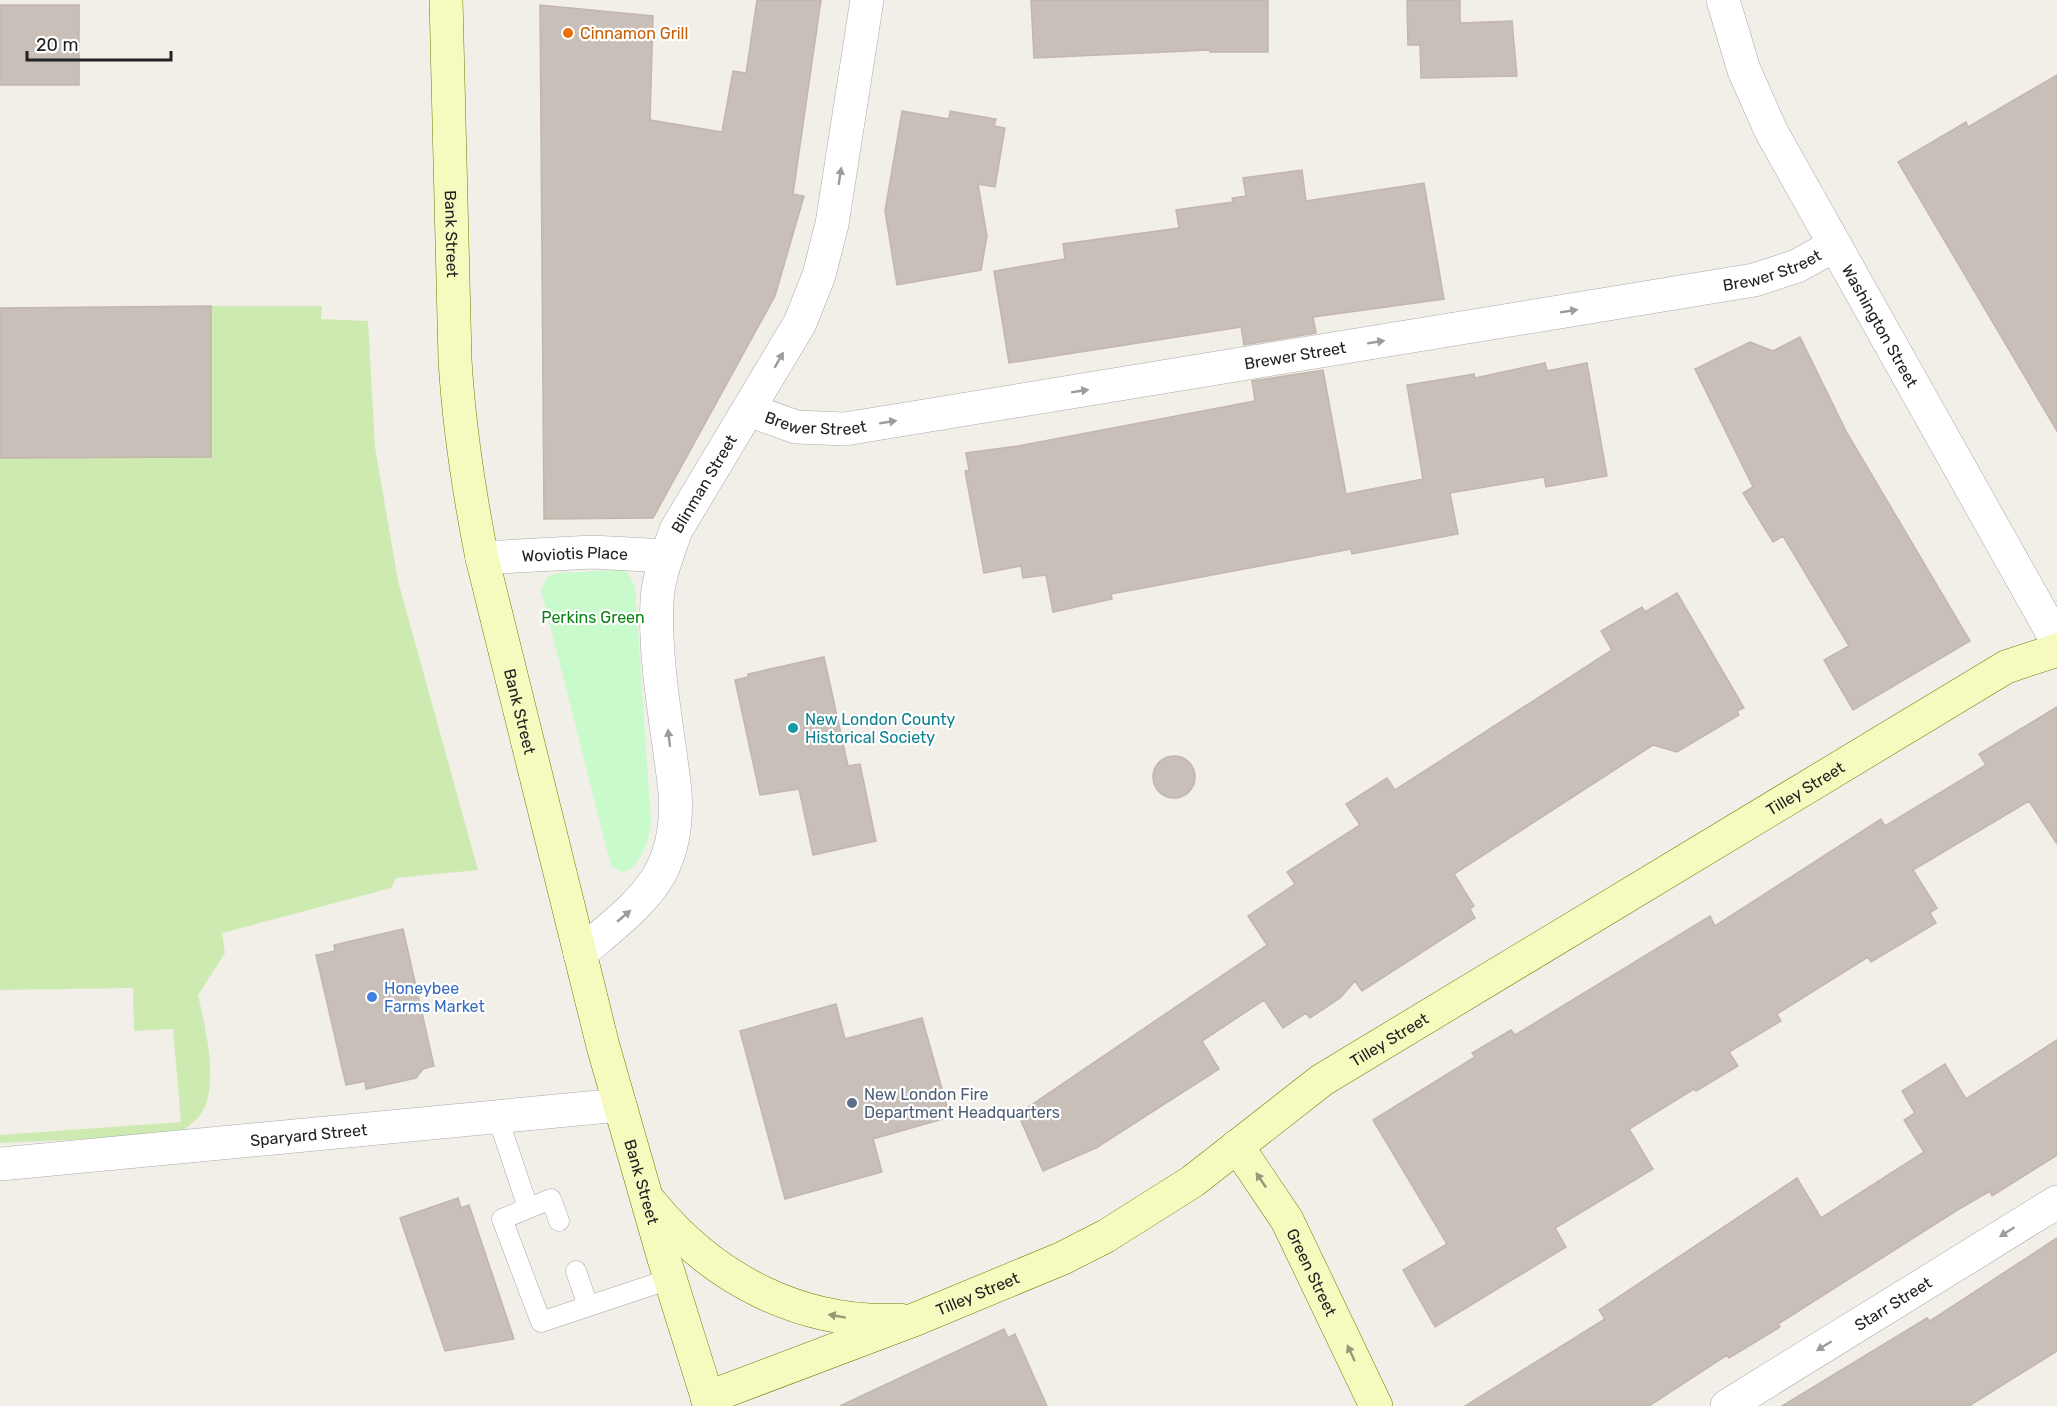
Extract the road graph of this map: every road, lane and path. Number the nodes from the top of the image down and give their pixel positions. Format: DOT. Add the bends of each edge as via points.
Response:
graph roads {
  1 [pos="446,0"];
  2 [pos="867,0"];
  3 [pos="1723,0"];
  4 [pos="1835,245"];
  5 [pos="749,410"];
  6 [pos="667,556"];
  7 [pos="482,558"];
  8 [pos="2057,641"];
  9 [pos="2057,650"];
  10 [pos="579,954"];
  11 [pos="620,1105"];
  12 [pos="498,1118"];
  13 [pos="1237,1146"];
  14 [pos="0,1164"];
  15 [pos="646,1196"];
  16 [pos="2057,1202"];
  17 [pos="528,1208"];
  18 [pos="559,1221"];
  19 [pos="576,1271"];
  20 [pos="670,1279"];
  21 [pos="588,1306"];
  22 [pos="916,1319"];
  23 [pos="708,1402"];
  24 [pos="1376,1406"];
  25 [pos="1727,1406"];
  1 -- 7 [label="main road, Bank Street" via="458,415"];
  5 -- 2 [label="street, Blinman Street, one-way" via="800,323 819,275 832,224"];
  3 -- 4 [label="street, Washington Street" via="1744,70 1771,131"];
  5 -- 4 [label="street, Brewer Street, one-way" via="796,427 845,429 1754,280 1797,266"];
  4 -- 8 [label="street, Washington Street"];
  5 -- 6 [label="street, Blinman Street" via="676,530"];
  6 -- 7 [label="street, Woviotis Place" via="592,552"];
  10 -- 6 [label="street, Blinman Street, one-way" via="639,904 658,878 674,841 675,791 657,637 657,600"];
  7 -- 10 [label="main road, Bank Street"];
  9 -- 13 [label="main road, Tilley Street" via="2006,667 1332,1074"];
  10 -- 11 [label="main road, Bank Street"];
  11 -- 12 [label="street, Sparyard Street"];
  11 -- 15 [label="main road, Bank Street"];
  12 -- 14 [label="street, Sparyard Street"];
  12 -- 17 [label="lane"];
  13 -- 22 [label="main road, Tilley Street" via="1192,1181 1106,1236"];
  24 -- 13 [label="main road, Green Street, one-way" via="1287,1220"];
  15 -- 20 [label="main road, Bank Street"];
  22 -- 15 [label="main road, one-way" via="845,1318 777,1299 739,1281 703,1257"];
  16 -- 25 [label="street, Starr Street, one-way"];
  17 -- 18 [label="lane" via="551,1199"];
  17 -- 21 [label="lane" via="502,1219 541,1322"];
  19 -- 21 [label="lane"];
  20 -- 21 [label="lane"];
  20 -- 23 [label="main road, Bank Street"];
  22 -- 23 [label="main road, Tilley Street"];
}
